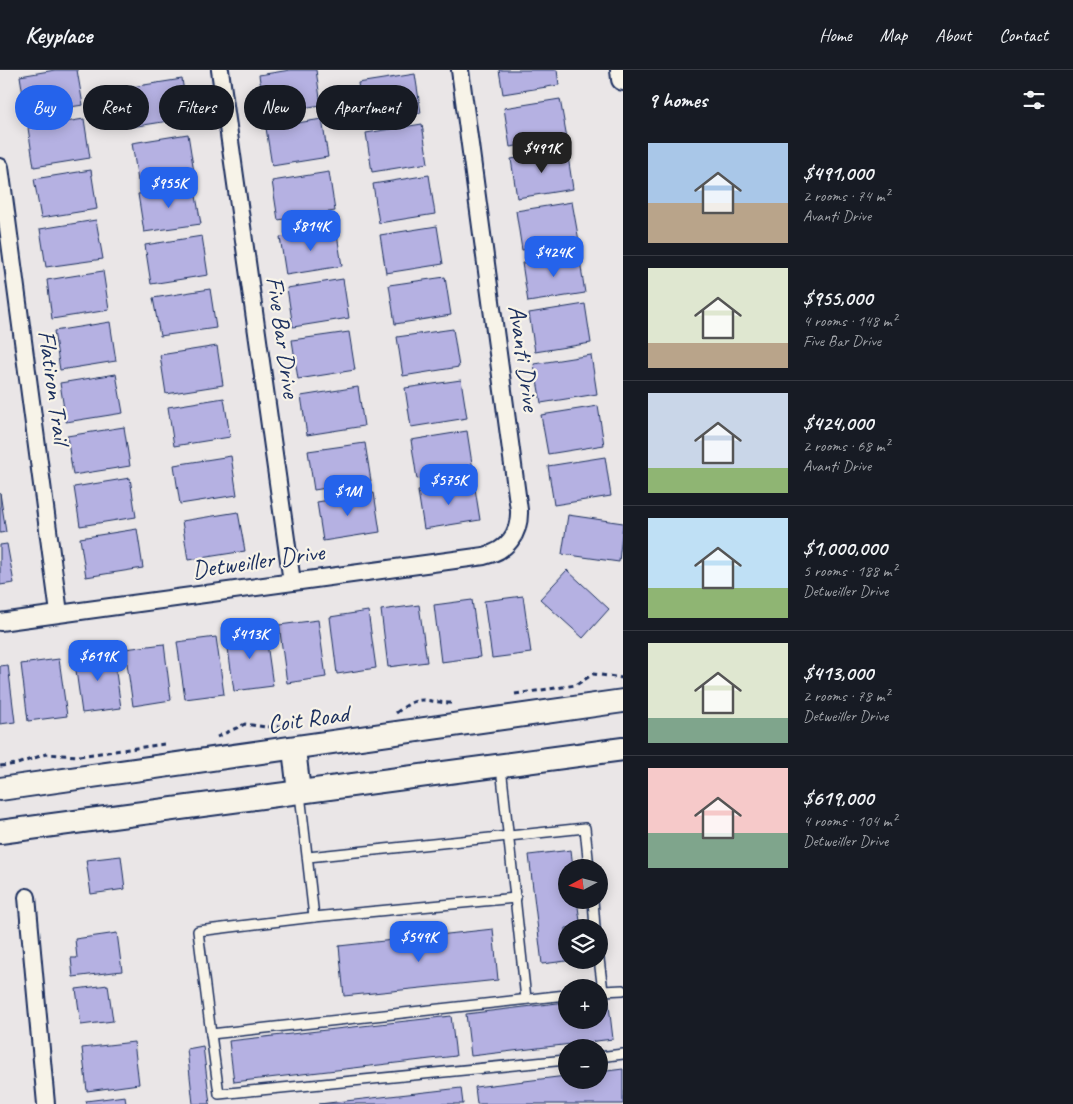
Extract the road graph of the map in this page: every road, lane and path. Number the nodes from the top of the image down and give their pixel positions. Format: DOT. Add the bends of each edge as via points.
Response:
graph roads {
  1 [pos="220,70"];
  2 [pos="460,70"];
  3 [pos="622,70"];
  4 [pos="623,79"];
  5 [pos="0,167"];
  6 [pos="515,534"];
  7 [pos="292,582"];
  8 [pos="59,614"];
  9 [pos="0,622"];
  10 [pos="623,678"];
  11 [pos="511,695"];
  12 [pos="623,701"];
  13 [pos="456,703"];
  14 [pos="387,714"];
  15 [pos="295,726"];
  16 [pos="207,738"];
  17 [pos="170,743"];
  18 [pos="294,749"];
  19 [pos="623,749"];
  20 [pos="501,764"];
  21 [pos="0,766"];
  22 [pos="0,788"];
  23 [pos="299,792"];
  24 [pos="0,832"];
  25 [pos="510,836"];
  26 [pos="308,857"];
  27 [pos="588,859"];
  28 [pos="27,897"];
  29 [pos="516,898"];
  30 [pos="314,917"];
  31 [pos="623,990"];
  32 [pos="608,991"];
  33 [pos="558,996"];
  34 [pos="526,999"];
  35 [pos="211,1034"];
  36 [pos="623,1054"];
  37 [pos="608,1056"];
  38 [pos="558,1061"];
  39 [pos="220,1099"];
  40 [pos="46,1104"];
  1 -- 7 [label="street, Five Bar Drive"];
  2 -- 6 [label="street, Avanti Drive" via="520,510"];
  3 -- 4 [label="main road"];
  5 -- 8 [label="street, Flatiron Trail"];
  6 -- 7 [label="street, Detweiller Drive" via="506,546 484,556"];
  7 -- 8 [label="street, Detweiller Drive"];
  8 -- 9 [label="street, Detweiller Drive"];
  10 -- 11 [label="path" via="593,674 576,685"];
  12 -- 18 [label="main road, Coit Road"];
  13 -- 14 [label="path" via="415,700 396,713"];
  15 -- 16 [label="path" via="245,724 217,737"];
  17 -- 21 [label="path" via="79,756 46,754"];
  18 -- 22 [label="main road, Coit Road"];
  18 -- 23 [label="main road"];
  19 -- 20 [label="main road"];
  20 -- 23 [label="main road"];
  20 -- 25 [label="lane"];
  23 -- 24 [label="main road"];
  23 -- 26 [label="lane"];
  25 -- 26 [label="lane"];
  25 -- 27 [label="lane" via="585,828"];
  25 -- 29 [label="lane"];
  26 -- 30 [label="lane"];
  28 -- 40 [label="street"];
  29 -- 30 [label="lane"];
  29 -- 34 [label="lane"];
  30 -- 35 [label="lane" via="198,931"];
  31 -- 32 [label="lane"];
  33 -- 34 [label="lane"];
  34 -- 35 [label="lane"];
  35 -- 39 [label="lane"];
  36 -- 37 [label="lane"];
  38 -- 39 [label="lane"];
}
